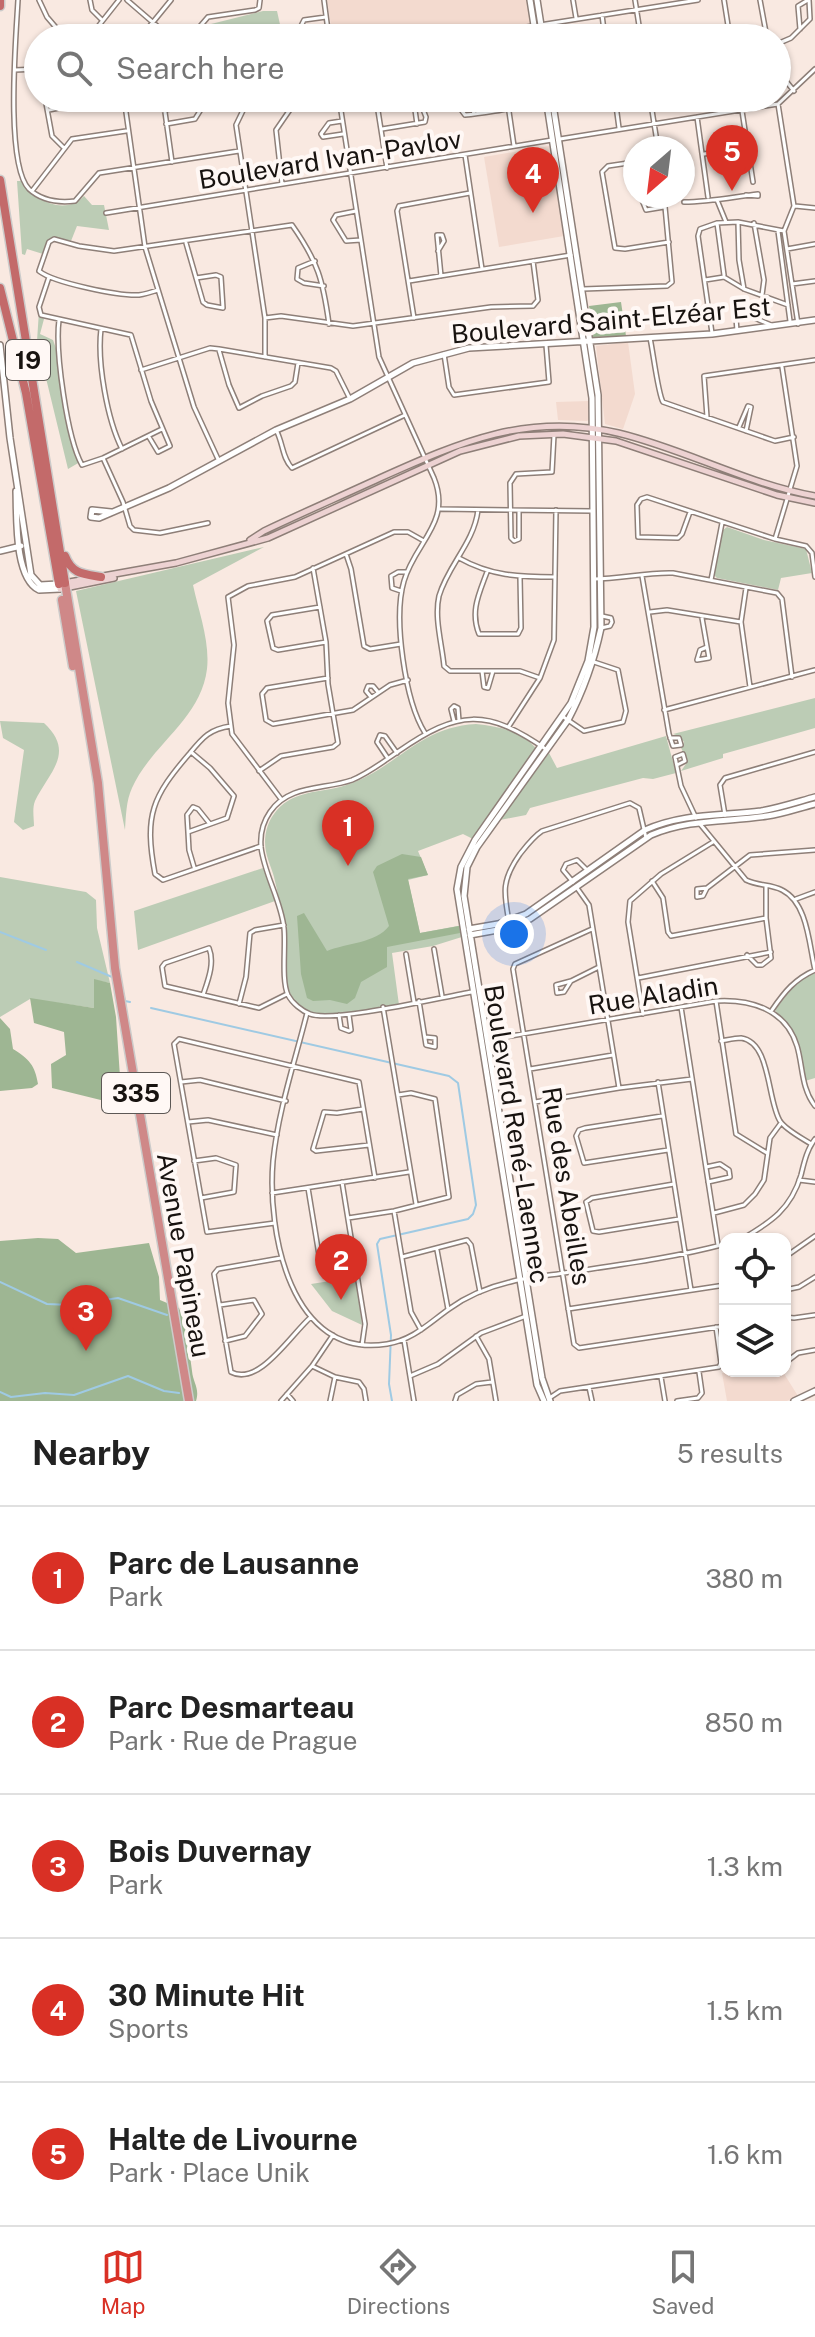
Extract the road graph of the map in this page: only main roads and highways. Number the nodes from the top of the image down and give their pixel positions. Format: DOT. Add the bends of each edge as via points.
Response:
graph roads {
  1 [pos="0,180"];
  2 [pos="0,288"];
  3 [pos="815,496"];
  4 [pos="815,503"];
  5 [pos="59,540"];
  6 [pos="246,542"];
  7 [pos="138,571"];
  8 [pos="101,577"];
  9 [pos="62,586"];
  10 [pos="189,1401"];
  1 -- 5 [label="highway, 19"];
  2 -- 9 [label="highway, 19"];
  3 -- 6 [label="main road" via="596,429 511,429 425,458"];
  4 -- 6 [label="main road" via="635,445 554,434 489,442 268,538"];
  5 -- 8 [label="highway" via="73,570"];
  5 -- 9 [label="highway, 19"];
  6 -- 7 [label="main road"];
  7 -- 8 [label="main road"];
  7 -- 9 [label="main road"];
  8 -- 9 [label="main road"];
  9 -- 10 [label="highway, Avenue Papineau / 335" via="98,783 117,982"];
}
